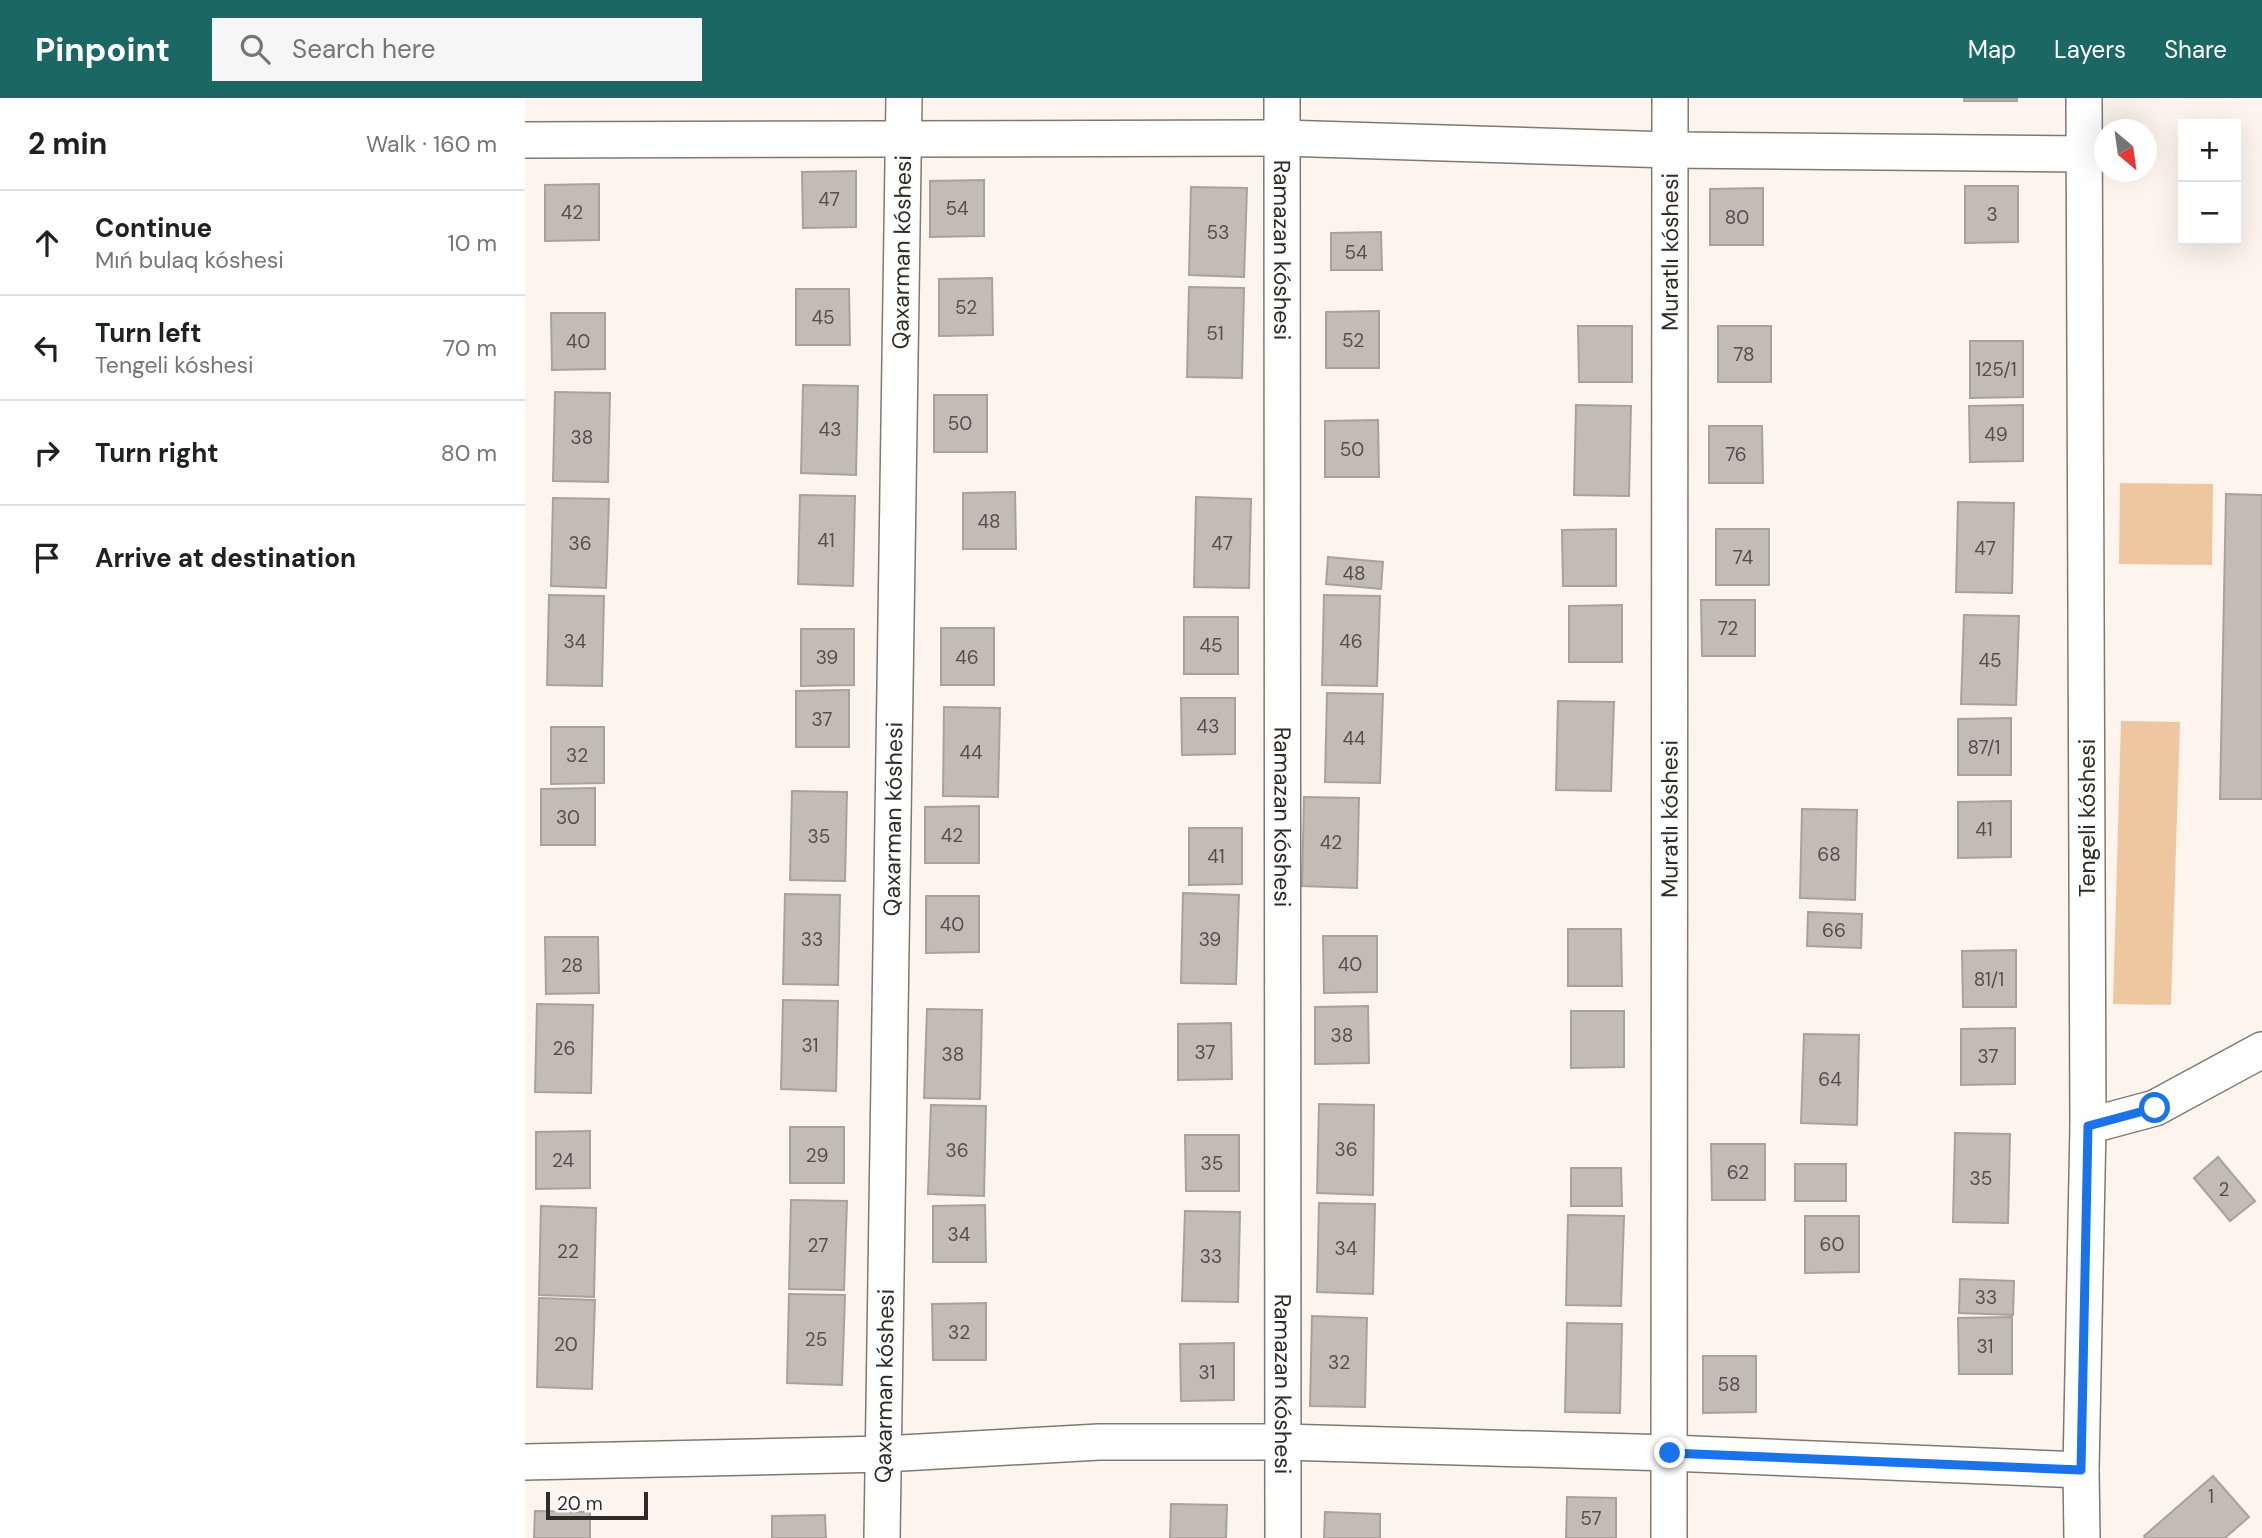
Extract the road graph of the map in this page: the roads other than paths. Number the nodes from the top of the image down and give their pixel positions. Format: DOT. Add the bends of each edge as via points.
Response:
graph roads {
  1 [pos="904,98"];
  2 [pos="1282,98"];
  3 [pos="1670,98"];
  4 [pos="2084,98"];
  5 [pos="1282,138"];
  6 [pos="525,140"];
  7 [pos="904,140"];
  8 [pos="1670,150"];
  9 [pos="2083,155"];
  10 [pos="2262,1050"];
  11 [pos="2088,1126"];
  12 [pos="1283,1442"];
  13 [pos="1670,1453"];
  14 [pos="884,1454"];
  15 [pos="525,1462"];
  16 [pos="2081,1470"];
  17 [pos="882,1538"];
  18 [pos="1283,1538"];
  19 [pos="1669,1538"];
  20 [pos="2082,1538"];
  1 -- 7 [label="street, Qaxarman kóshesi"];
  2 -- 5 [label="street, Ramazan kóshesi"];
  3 -- 8 [label="street, Muratlı kóshesi"];
  4 -- 9 [label="street, Tengeli kóshesi"];
  5 -- 7 [label="street"];
  5 -- 8 [label="street"];
  5 -- 12 [label="street, Ramazan kóshesi"];
  6 -- 7 [label="street"];
  7 -- 14 [label="street, Qaxarman kóshesi"];
  8 -- 9 [label="street"];
  8 -- 13 [label="street, Muratlı kóshesi"];
  9 -- 11 [label="street, Tengeli kóshesi"];
  10 -- 11 [label="street" via="2155,1108"];
  11 -- 16 [label="street, Tengeli kóshesi"];
  12 -- 13 [label="street"];
  12 -- 14 [label="street" via="1099,1442"];
  12 -- 18 [label="street, Ramazan kóshesi"];
  13 -- 16 [label="street"];
  13 -- 19 [label="street, Muratlı kóshesi"];
  14 -- 15 [label="street"];
  14 -- 17 [label="street, Qaxarman kóshesi"];
  16 -- 20 [label="street, Tengeli kóshesi"];
}
